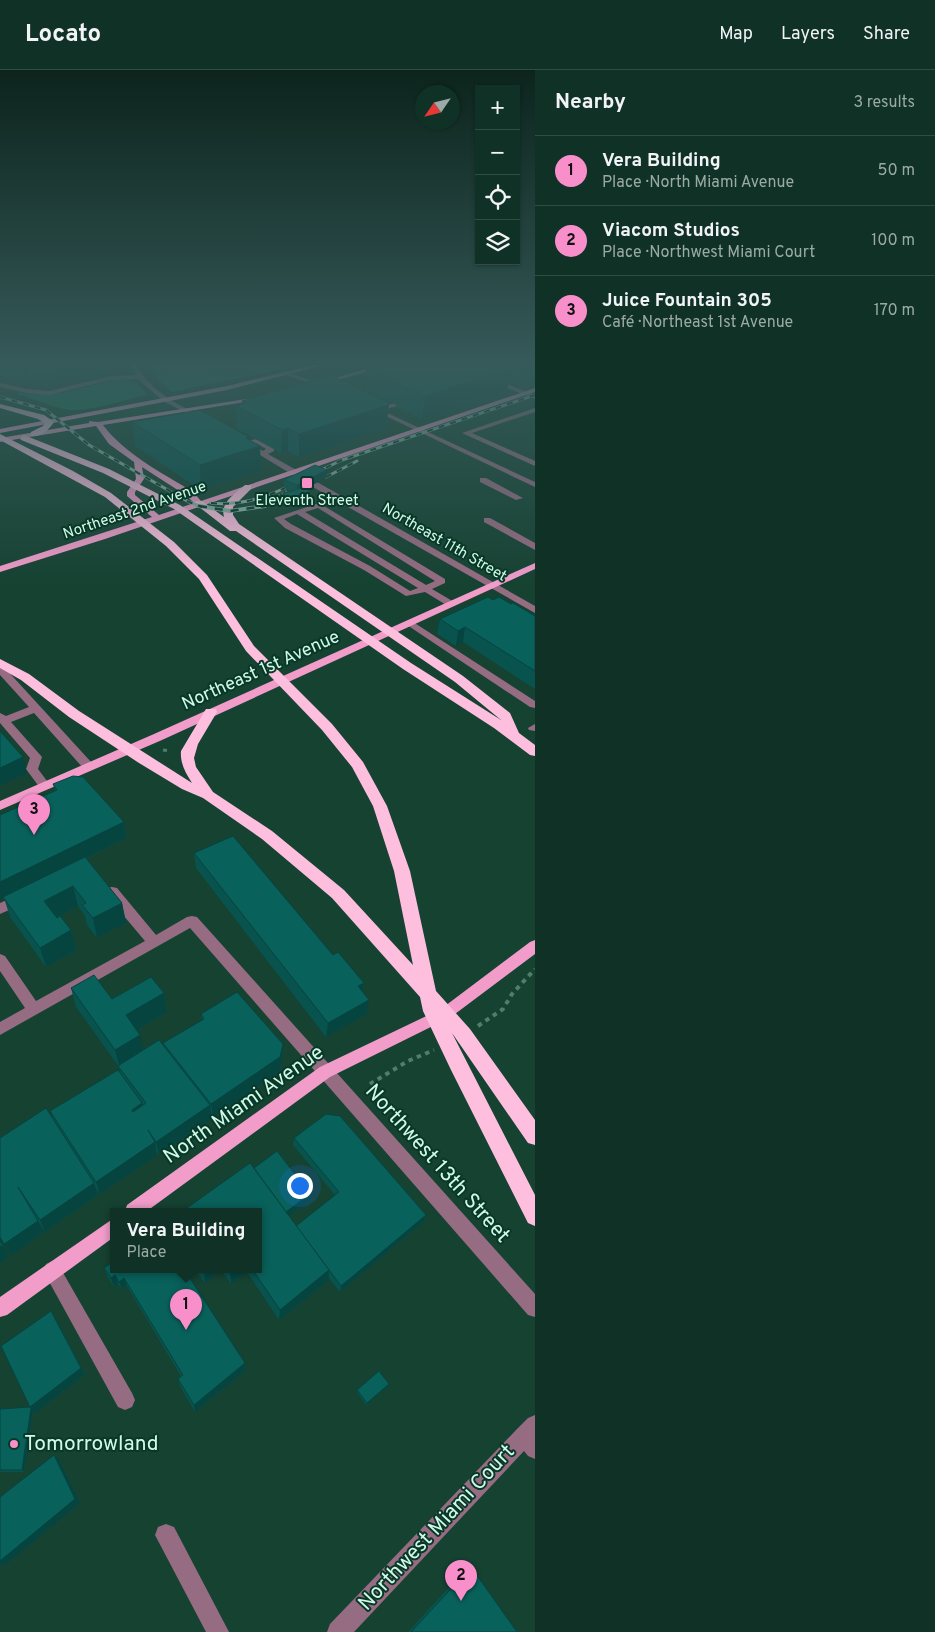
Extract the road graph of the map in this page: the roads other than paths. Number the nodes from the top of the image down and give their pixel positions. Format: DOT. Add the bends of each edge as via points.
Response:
graph roads {
  1 [pos="0,438"];
  2 [pos="22,438"];
  3 [pos="109,438"];
  4 [pos="392,438"];
  5 [pos="436,438"];
  6 [pos="477,438"];
  7 [pos="484,441"];
  8 [pos="243,442"];
  9 [pos="461,450"];
  10 [pos="138,462"];
  11 [pos="535,464"];
  12 [pos="503,469"];
  13 [pos="292,472"];
  14 [pos="304,478"];
  15 [pos="314,484"];
  16 [pos="535,485"];
  17 [pos="248,487"];
  18 [pos="339,498"];
  19 [pos="519,498"];
  20 [pos="199,503"];
  21 [pos="319,505"];
  22 [pos="298,511"];
  23 [pos="158,518"];
  24 [pos="487,520"];
  25 [pos="247,534"];
  26 [pos="535,547"];
  27 [pos="535,566"];
  28 [pos="0,570"];
  29 [pos="492,586"];
  30 [pos="426,588"];
  31 [pos="451,604"];
  32 [pos="535,610"];
  33 [pos="410,623"];
  34 [pos="0,663"];
  35 [pos="0,669"];
  36 [pos="534,705"];
  37 [pos="35,709"];
  38 [pos="211,712"];
  39 [pos="2,718"];
  40 [pos="515,736"];
  41 [pos="128,749"];
  42 [pos="535,752"];
  43 [pos="88,766"];
  44 [pos="44,785"];
  45 [pos="208,795"];
  46 [pos="0,806"];
  47 [pos="107,885"];
  48 [pos="35,891"];
  49 [pos="0,909"];
  50 [pos="154,942"];
  51 [pos="535,946"];
  52 [pos="0,960"];
  53 [pos="34,1010"];
  54 [pos="446,1013"];
  55 [pos="0,1029"];
  56 [pos="325,1072"];
  57 [pos="535,1136"];
  58 [pos="137,1208"];
  59 [pos="535,1216"];
  60 [pos="110,1229"];
  61 [pos="52,1270"];
  62 [pos="0,1308"];
  63 [pos="535,1308"];
  64 [pos="125,1400"];
  65 [pos="531,1436"];
  66 [pos="166,1535"];
  67 [pos="218,1632"];
  68 [pos="338,1632"];
  1 -- 59 [label="highway" via="82,479 121,504 170,544 203,577 250,648 311,709 362,771 380,806 402,871 432,1011"];
  2 -- 40 [label="highway" via="112,474 178,507 407,666"];
  3 -- 10 [label="main road"];
  4 -- 13 [label="main road, Northeast 2nd Avenue"];
  5 -- 9 [label="street"];
  6 -- 7 [label="street"];
  7 -- 9 [label="street"];
  7 -- 11 [label="street"];
  8 -- 13 [label="street"];
  9 -- 12 [label="street"];
  10 -- 20 [label="main road"];
  10 -- 23 [label="main road" via="140,479 130,496"];
  12 -- 16 [label="street"];
  12 -- 19 [label="street" via="482,480"];
  13 -- 14 [label="street"];
  13 -- 17 [label="main road, Northeast 2nd Avenue"];
  15 -- 18 [label="street, Northeast 11th Street"];
  17 -- 20 [label="main road, Northeast 2nd Avenue"];
  17 -- 25 [label="highway" via="231,500 226,510 229,518"];
  18 -- 21 [label="street"];
  18 -- 29 [label="street, Northeast 11th Street"];
  20 -- 23 [label="main road, Northeast 2nd Avenue"];
  20 -- 25 [label="highway" via="232,528"];
  21 -- 22 [label="street"];
  21 -- 30 [label="street" via="441,579"];
  22 -- 30 [label="street"];
  22 -- 30 [label="street" via="278,518 409,594"];
  23 -- 28 [label="main road, Northeast 2nd Avenue"];
  24 -- 26 [label="street"];
  25 -- 40 [label="highway" via="440,664 505,716"];
  27 -- 29 [label="main road, Northeast 1st Avenue"];
  29 -- 31 [label="main road, Northeast 1st Avenue"];
  29 -- 32 [label="street, Northeast 11th Street"];
  30 -- 31 [label="street"];
  31 -- 33 [label="main road, Northeast 1st Avenue"];
  33 -- 36 [label="street"];
  33 -- 38 [label="main road, Northeast 1st Avenue"];
  34 -- 41 [label="highway"];
  35 -- 37 [label="street"];
  37 -- 39 [label="street"];
  37 -- 43 [label="street"];
  38 -- 41 [label="main road, Northeast 1st Avenue"];
  38 -- 45 [label="highway" via="190,743 187,754 193,776"];
  39 -- 44 [label="street" via="36,757 32,770"];
  40 -- 42 [label="highway"];
  41 -- 43 [label="main road, Northeast 1st Avenue"];
  41 -- 45 [label="highway" via="187,786"];
  43 -- 44 [label="main road, Northeast 1st Avenue"];
  44 -- 46 [label="main road, Northeast 1st Avenue"];
  45 -- 54 [label="highway" via="267,835 338,894"];
  47 -- 50 [label="street"];
  48 -- 49 [label="street"];
  50 -- 53 [label="street"];
  50 -- 56 [label="street, Northwest 13th Street" via="192,921"];
  51 -- 54 [label="main road, North Miami Avenue"];
  52 -- 53 [label="street"];
  53 -- 55 [label="street"];
  54 -- 56 [label="main road, North Miami Avenue"];
  54 -- 57 [label="highway"];
  56 -- 58 [label="main road, North Miami Avenue"];
  56 -- 63 [label="street, Northwest 13th Street"];
  60 -- 61 [label="main road"];
  61 -- 62 [label="main road"];
  61 -- 64 [label="street"];
  65 -- 68 [label="street, Northwest Miami Court"];
  66 -- 67 [label="street"];
}
